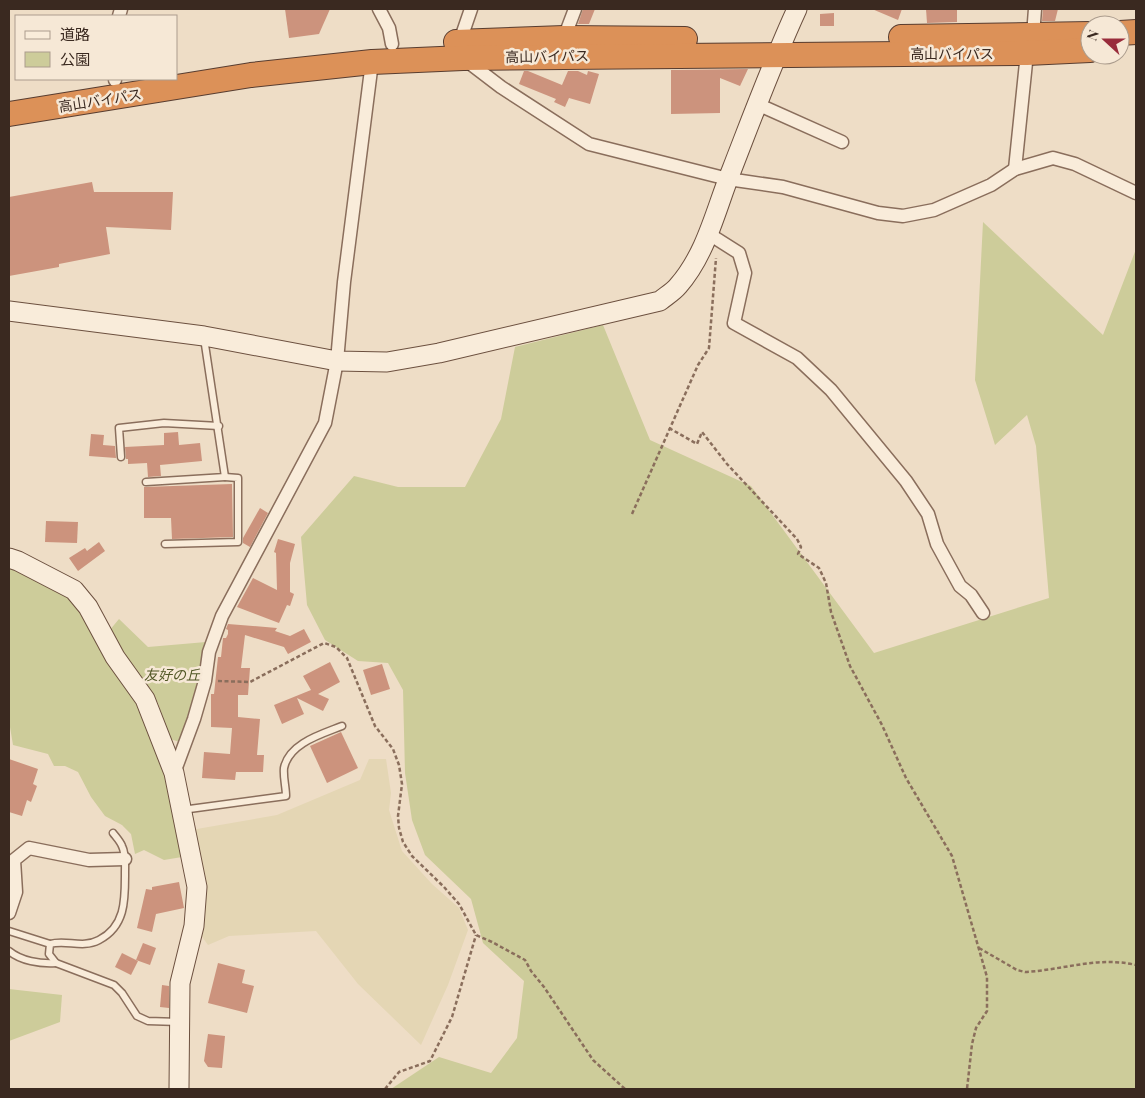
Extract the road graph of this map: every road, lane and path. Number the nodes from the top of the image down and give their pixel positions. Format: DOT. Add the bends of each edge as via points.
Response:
graph roads {
  1 [pos="379,9"];
  2 [pos="471,9"];
  3 [pos="575,9"];
  4 [pos="797,9"];
  5 [pos="1035,9"];
  6 [pos="1080,36"];
  7 [pos="564,38"];
  8 [pos="392,44"];
  9 [pos="1030,44"];
  10 [pos="780,46"];
  11 [pos="462,49"];
  12 [pos="1080,49"];
  13 [pos="372,62"];
  14 [pos="178,71"];
  15 [pos="113,80"];
  16 [pos="9,98"];
  17 [pos="758,104"];
  18 [pos="9,114"];
  19 [pos="842,142"];
  20 [pos="1015,169"];
  21 [pos="728,178"];
  22 [pos="1136,192"];
  23 [pos="713,236"];
  24 [pos="9,311"];
  25 [pos="204,336"];
  26 [pos="337,361"];
  27 [pos="219,426"];
  28 [pos="669,428"];
  29 [pos="121,457"];
  30 [pos="226,477"];
  31 [pos="146,482"];
  32 [pos="632,514"];
  33 [pos="165,544"];
  34 [pos="9,558"];
  35 [pos="983,613"];
  36 [pos="205,681"];
  37 [pos="342,726"];
  38 [pos="174,773"];
  39 [pos="181,810"];
  40 [pos="113,833"];
  41 [pos="125,859"];
  42 [pos="9,913"];
  43 [pos="9,931"];
  44 [pos="476,936"];
  45 [pos="50,944"];
  46 [pos="978,948"];
  47 [pos="9,951"];
  48 [pos="56,963"];
  49 [pos="1136,965"];
  50 [pos="180,1022"];
  51 [pos="179,1089"];
  52 [pos="385,1089"];
  53 [pos="625,1089"];
  54 [pos="967,1089"];
  1 -- 8 [label="street" via="389,28"];
  2 -- 11 [label="street"];
  3 -- 7 [label="street"];
  4 -- 10 [label="street"];
  5 -- 9 [label="street"];
  6 -- 9 [label="highway, 高山バイパス"];
  7 -- 10 [label="highway, 高山バイパス"];
  7 -- 11 [label="highway, 高山バイパス"];
  8 -- 11 [label="highway, 高山バイパス"];
  8 -- 14 [label="highway, 高山バイパス" via="249,59"];
  9 -- 10 [label="highway, 高山バイパス"];
  9 -- 12 [label="highway, 高山バイパス"];
  9 -- 20 [label="street"];
  10 -- 11 [label="highway, 高山バイパス"];
  10 -- 17 [label="street"];
  11 -- 13 [label="highway, 高山バイパス"];
  11 -- 21 [label="street" via="501,87 589,144"];
  13 -- 18 [label="highway, 高山バイパス" via="251,75"];
  13 -- 26 [label="street"];
  15 -- 16 [label="highway, 高山バイパス"];
  17 -- 19 [label="street"];
  17 -- 21 [label="street"];
  20 -- 21 [label="street" via="991,185 934,210 903,216 878,213 783,187"];
  20 -- 22 [label="street" via="1053,158 1075,164"];
  21 -- 23 [label="street"];
  23 -- 26 [label="street" via="677,287 660,301 439,353 386,362"];
  23 -- 28 [label="path" via="709,348"];
  23 -- 35 [label="street" via="739,253 745,273 734,323 797,358 831,390 906,481 928,514 937,544 960,586 971,595"];
  24 -- 25 [label="street"];
  25 -- 26 [label="street"];
  25 -- 27 [label="lane"];
  26 -- 36 [label="street" via="325,423 222,616 209,652"];
  27 -- 29 [label="lane" via="164,423 119,428"];
  27 -- 30 [label="lane"];
  28 -- 32 [label="path"];
  28 -- 46 [label="path" via="697,444 702,432 727,464 797,539 801,547 798,554 819,568 850,666 906,778 952,856"];
  30 -- 31 [label="lane"];
  30 -- 33 [label="lane" via="238,478 238,542"];
  34 -- 38 [label="street" via="74,590 88,607 115,657 145,698"];
  36 -- 38 [label="street"];
  36 -- 44 [label="path" via="250,682 324,643 336,647 347,658 376,726 393,749 399,765 402,784 398,816 403,842 412,856 459,904"];
  37 -- 39 [label="lane" via="305,742 287,760 284,770 286,796"];
  38 -- 39 [label="street"];
  39 -- 50 [label="street" via="197,887 194,926 180,983"];
  40 -- 41 [label="lane" via="122,846"];
  41 -- 42 [label="street" via="89,860 29,848 14,860 16,892"];
  41 -- 45 [label="lane" via="122,917 112,931 98,941 81,945 59,941"];
  43 -- 45 [label="lane"];
  44 -- 52 [label="path" via="452,1017 430,1061 399,1072"];
  44 -- 53 [label="path" via="525,960 593,1060"];
  45 -- 48 [label="lane" via="49,954"];
  46 -- 49 [label="path" via="1025,972 1087,962"];
  46 -- 54 [label="path" via="987,977 987,1011 976,1028"];
  47 -- 48 [label="lane" via="16,957 45,964"];
  48 -- 50 [label="lane" via="114,985 137,1016 148,1021"];
  50 -- 51 [label="street"];
}
